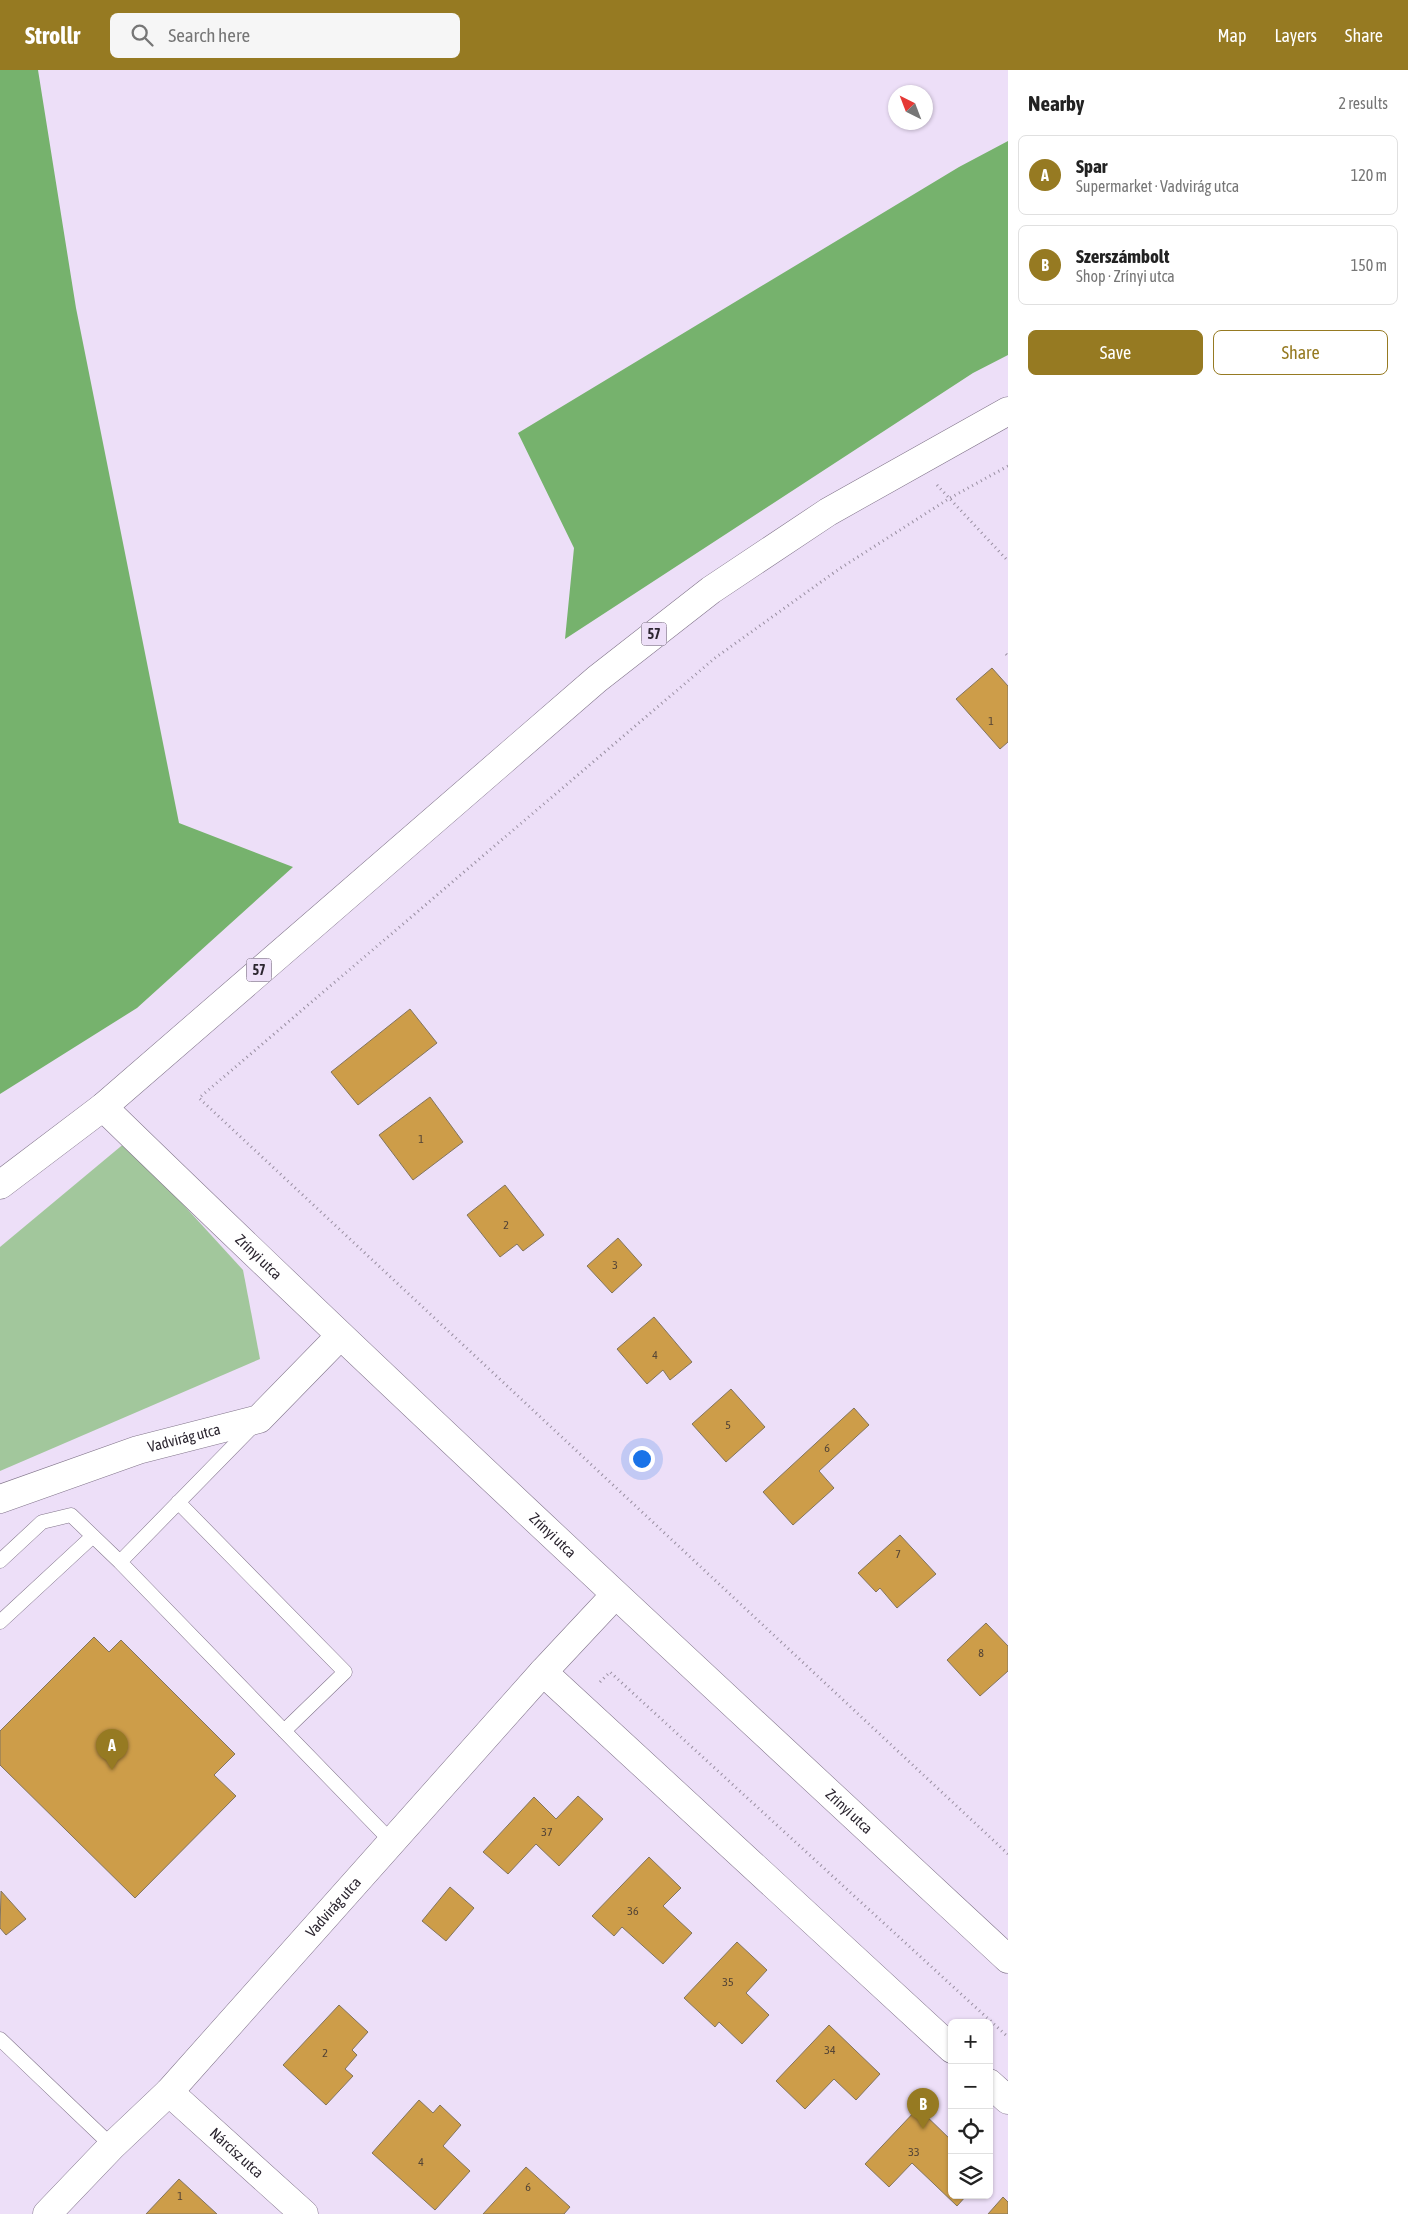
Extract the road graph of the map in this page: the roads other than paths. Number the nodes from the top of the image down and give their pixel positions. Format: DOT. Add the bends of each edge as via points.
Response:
graph roads {
  1 [pos="1008,411"];
  2 [pos="103,1107"];
  3 [pos="0,1185"];
  4 [pos="340,1336"];
  5 [pos="259,1419"];
  6 [pos="0,1498"];
  7 [pos="178,1502"];
  8 [pos="93,1536"];
  9 [pos="0,1561"];
  10 [pos="120,1562"];
  11 [pos="615,1595"];
  12 [pos="0,1622"];
  13 [pos="543,1672"];
  14 [pos="284,1731"];
  15 [pos="392,1842"];
  16 [pos="1008,1959"];
  17 [pos="0,2039"];
  18 [pos="948,2044"];
  19 [pos="993,2087"];
  20 [pos="169,2092"];
  21 [pos="1008,2100"];
  22 [pos="112,2146"];
  23 [pos="47,2214"];
  24 [pos="304,2214"];
  1 -- 2 [label="main road, 57" via="828,512 719,584 597,679"];
  2 -- 3 [label="main road, 57"];
  2 -- 4 [label="main road, Zrínyi utca"];
  4 -- 5 [label="main road"];
  4 -- 11 [label="main road, Zrínyi utca"];
  5 -- 6 [label="main road, Vadvirág utca" via="138,1450"];
  5 -- 7 [label="lane"];
  7 -- 10 [label="lane"];
  7 -- 14 [label="lane" via="346,1672"];
  8 -- 9 [label="lane" via="71,1515 42,1522"];
  8 -- 10 [label="lane"];
  8 -- 12 [label="lane"];
  10 -- 14 [label="lane"];
  11 -- 13 [label="main road, Vadvirág utca"];
  11 -- 16 [label="main road, Zrínyi utca"];
  13 -- 15 [label="main road, Vadvirág utca"];
  13 -- 18 [label="main road"];
  14 -- 15 [label="lane"];
  15 -- 20 [label="main road, Vadvirág utca"];
  17 -- 22 [label="lane"];
  19 -- 21 [label="main road"];
  20 -- 22 [label="main road, Vadvirág utca"];
  20 -- 24 [label="main road, Nárcisz utca"];
  22 -- 23 [label="main road, Vadvirág utca"];
}
